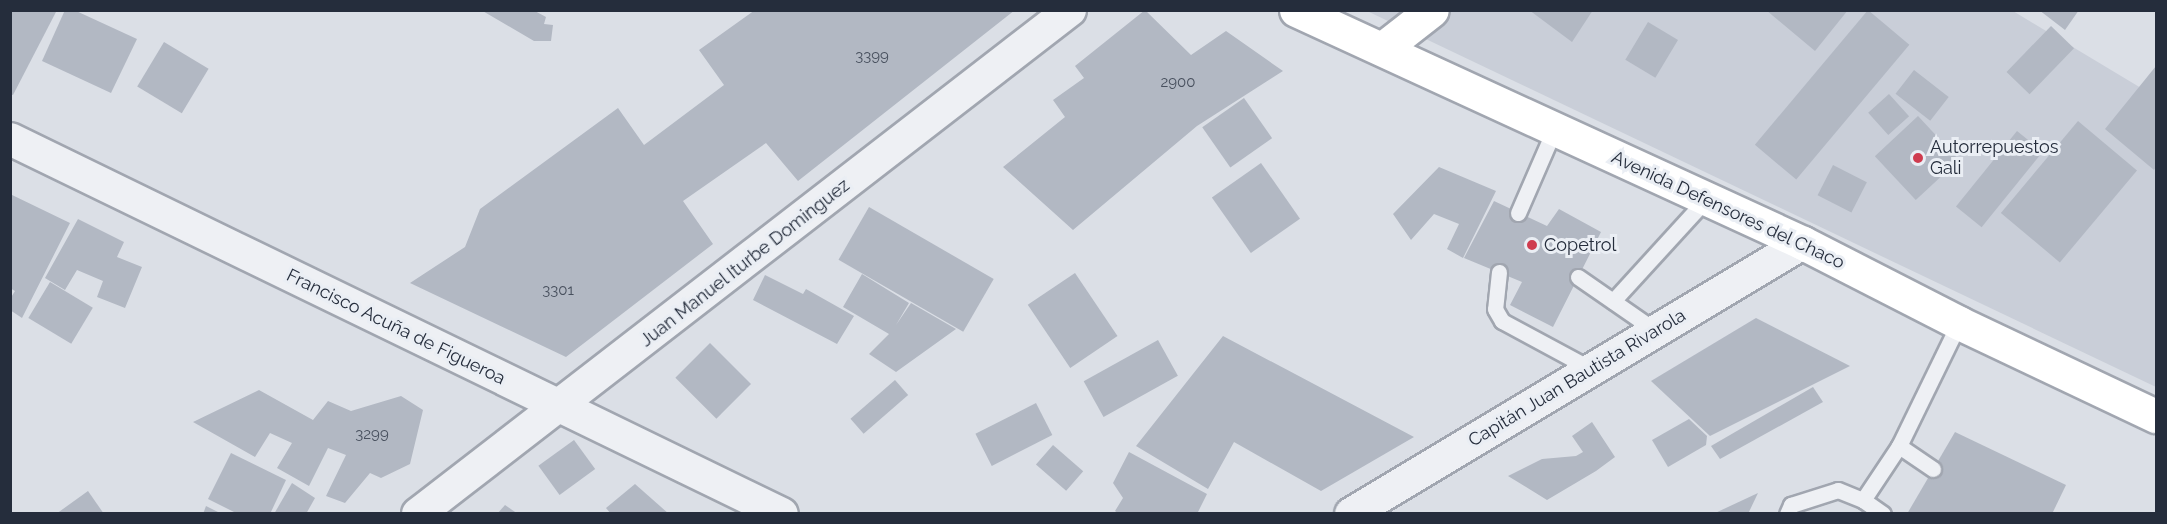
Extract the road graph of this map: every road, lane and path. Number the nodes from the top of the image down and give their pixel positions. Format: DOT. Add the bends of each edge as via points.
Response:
graph roads {
  1 [pos="1070,10"];
  2 [pos="1296,10"];
  3 [pos="1431,10"];
  4 [pos="1382,49"];
  5 [pos="1555,128"];
  6 [pos="10,139"];
  7 [pos="1706,199"];
  8 [pos="1518,213"];
  9 [pos="1803,243"];
  10 [pos="1499,272"];
  11 [pos="1578,277"];
  12 [pos="1613,301"];
  13 [pos="1959,323"];
  14 [pos="1656,331"];
  15 [pos="1593,370"];
  16 [pos="559,407"];
  17 [pos="2157,416"];
  18 [pos="1899,446"];
  19 [pos="1934,469"];
  20 [pos="1863,500"];
  21 [pos="418,513"];
  22 [pos="782,513"];
  23 [pos="1351,513"];
  24 [pos="1787,513"];
  25 [pos="1883,513"];
  1 -- 16 [label="street, Juan Manuel Iturbe Dominguez"];
  2 -- 4 [label="main road, Avenida Defensores del Chaco"];
  3 -- 4 [label="main road"];
  4 -- 5 [label="main road, Avenida Defensores del Chaco"];
  5 -- 7 [label="main road, Avenida Defensores del Chaco"];
  5 -- 8 [label="lane"];
  6 -- 16 [label="street, Francisco Acuña de Figueroa"];
  7 -- 9 [label="main road, Avenida Defensores del Chaco"];
  7 -- 12 [label="lane"];
  9 -- 13 [label="main road, Avenida Defensores del Chaco"];
  9 -- 14 [label="street, Capitán Juan Bautista Rivarola"];
  10 -- 15 [label="lane" via="1495,309 1502,321"];
  11 -- 12 [label="lane"];
  12 -- 14 [label="lane"];
  13 -- 17 [label="main road, Avenida Defensores del Chaco"];
  13 -- 18 [label="lane"];
  14 -- 15 [label="street, Capitán Juan Bautista Rivarola"];
  15 -- 23 [label="street, Capitán Juan Bautista Rivarola"];
  16 -- 21 [label="street, Juan Manuel Iturbe Dominguez"];
  16 -- 22 [label="street, Francisco Acuña de Figueroa"];
  18 -- 19 [label="lane"];
  18 -- 20 [label="lane"];
  20 -- 24 [label="lane" via="1838,490 1791,505"];
  20 -- 25 [label="lane"];
}
